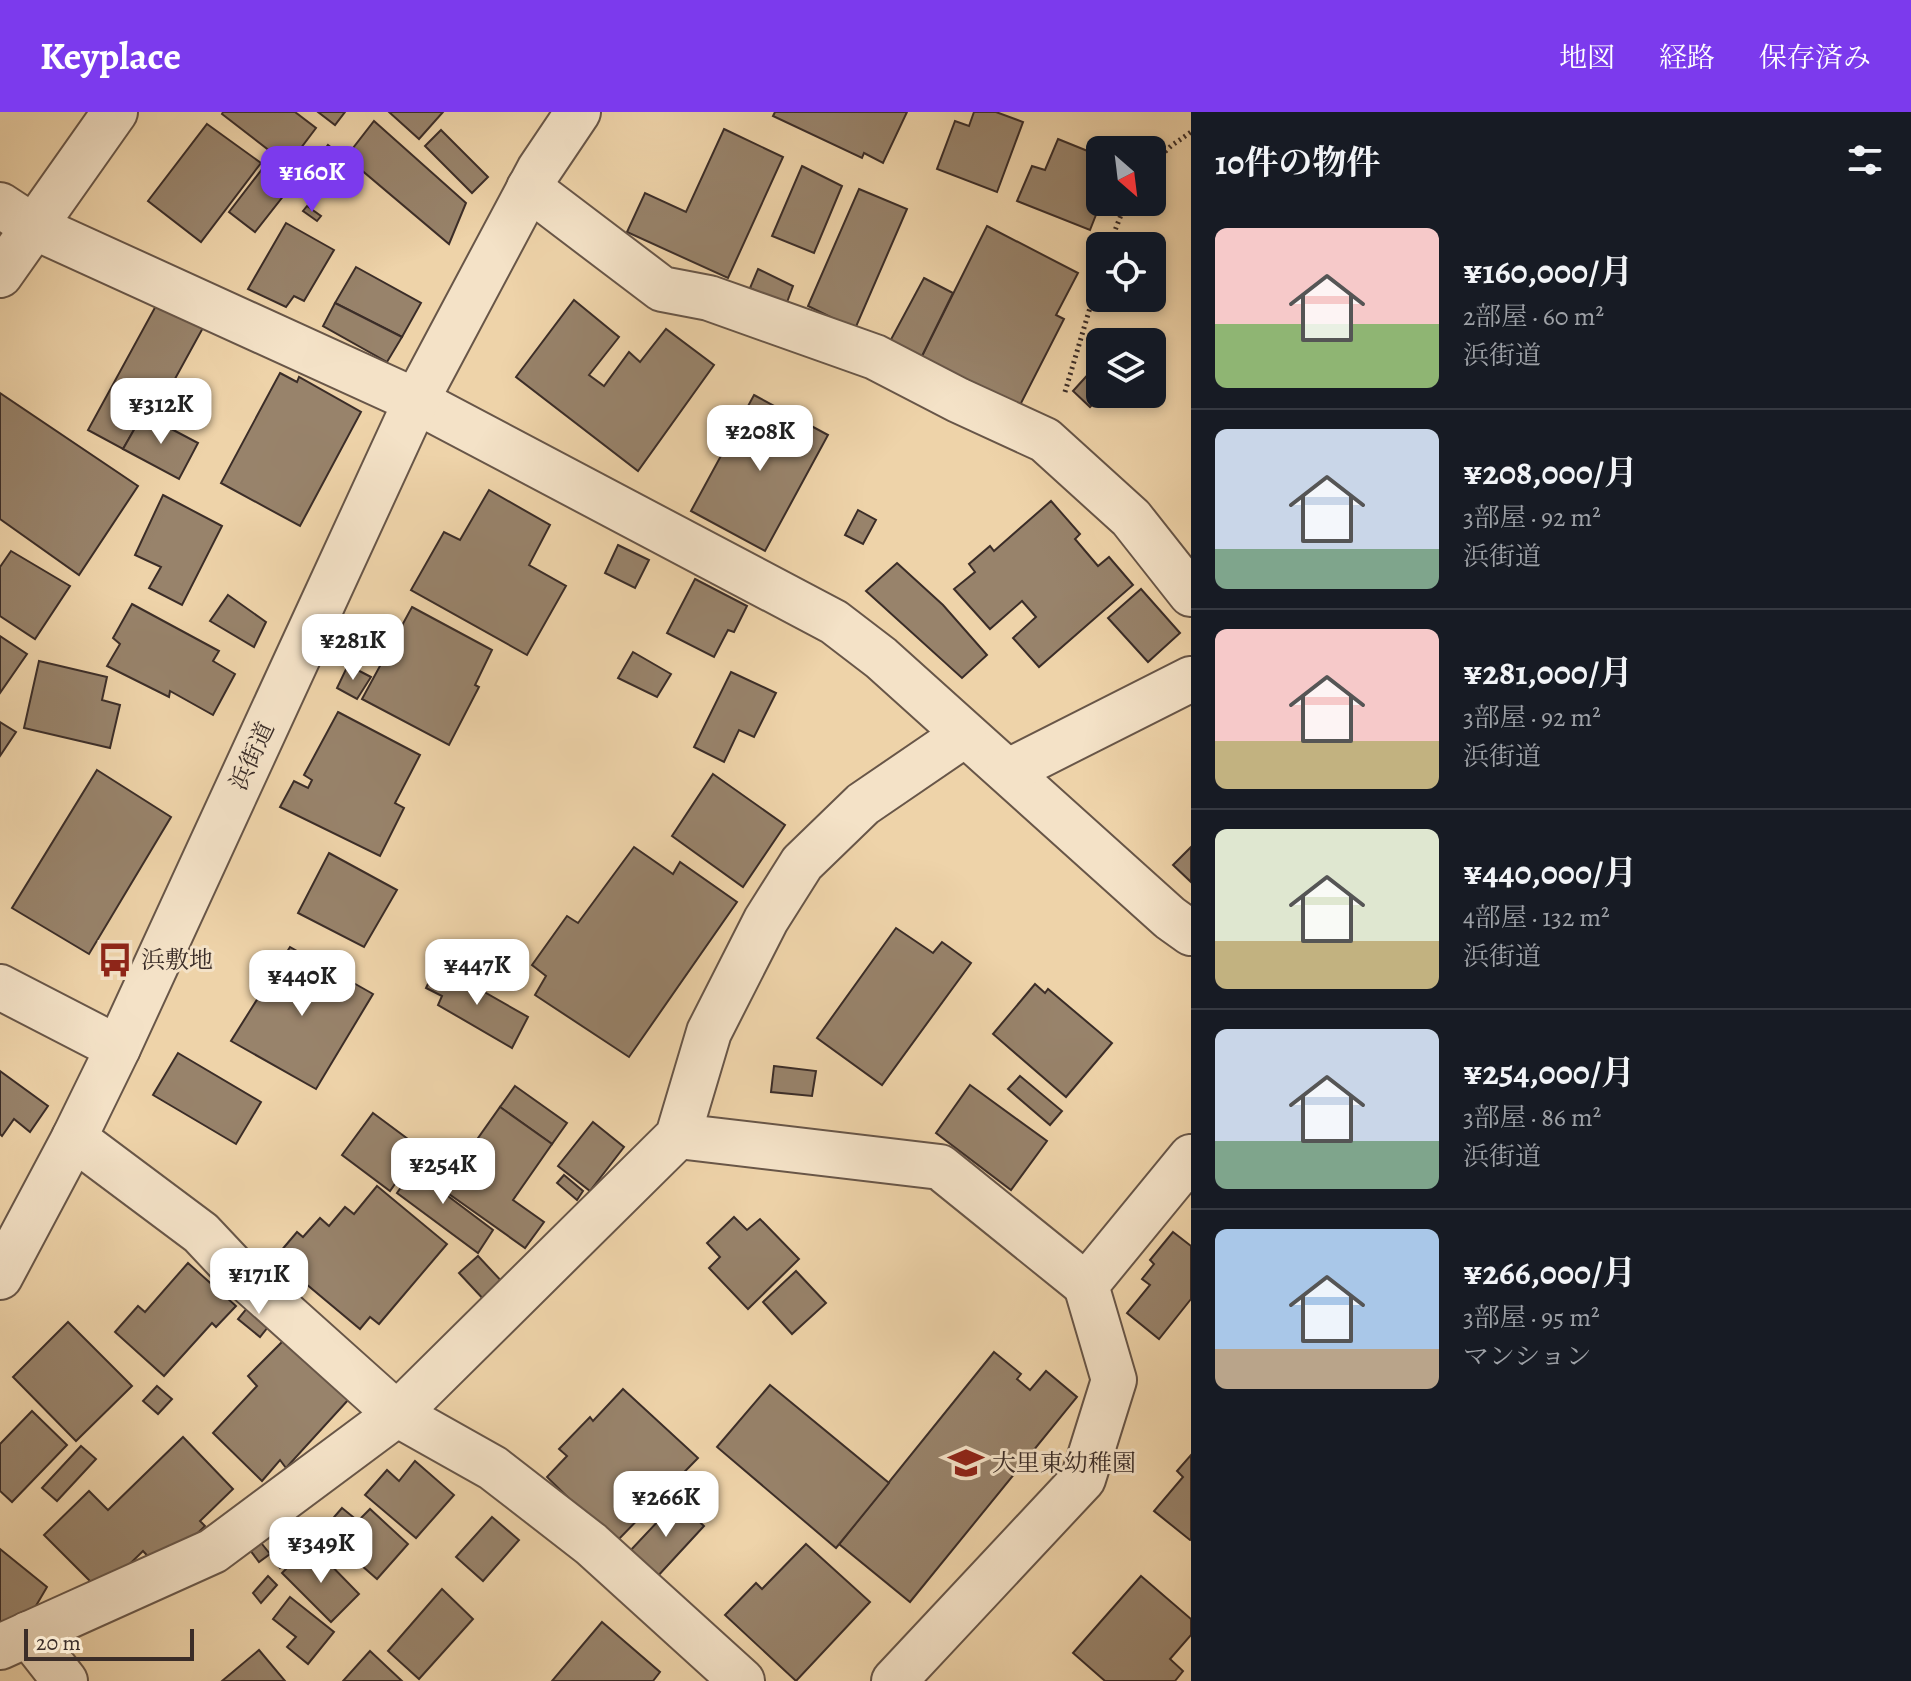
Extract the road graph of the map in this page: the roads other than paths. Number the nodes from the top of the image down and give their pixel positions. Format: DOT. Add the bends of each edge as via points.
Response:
graph roads {
  1 [pos="115,112"];
  2 [pos="578,112"];
  3 [pos="529,188"];
  4 [pos="16,216"];
  5 [pos="0,275"];
  6 [pos="416,401"];
  7 [pos="1191,594"];
  8 [pos="1191,679"];
  9 [pos="964,735"];
  10 [pos="1009,771"];
  11 [pos="1191,933"];
  12 [pos="0,987"];
  13 [pos="118,1048"];
  14 [pos="678,1136"];
  15 [pos="74,1138"];
  16 [pos="1191,1157"];
  17 [pos="0,1277"];
  18 [pos="1086,1285"];
  19 [pos="397,1414"];
  20 [pos="14,1640"];
  21 [pos="65,1681"];
  22 [pos="742,1681"];
  23 [pos="894,1681"];
  1 -- 4 [label="street"];
  2 -- 3 [label="street, 浜街道"];
  3 -- 6 [label="street, 浜街道"];
  3 -- 7 [label="street" via="662,289 709,298 875,357 1045,440 1131,518"];
  4 -- 5 [label="street"];
  4 -- 6 [label="street"];
  6 -- 9 [label="street" via="834,622"];
  6 -- 13 [label="street, 浜街道"];
  8 -- 10 [label="street"];
  9 -- 10 [label="street"];
  9 -- 14 [label="street" via="863,804 802,863 766,920 709,1032"];
  10 -- 11 [label="street"];
  12 -- 13 [label="street"];
  13 -- 15 [label="street, 浜街道"];
  14 -- 18 [label="street" via="940,1167"];
  14 -- 19 [label="street"];
  15 -- 17 [label="street, 浜街道"];
  15 -- 19 [label="street" via="201,1233"];
  16 -- 18 [label="street"];
  18 -- 23 [label="street" via="1114,1380 1083,1479"];
  19 -- 20 [label="street" via="213,1551"];
  19 -- 22 [label="street" via="493,1468 591,1544"];
  20 -- 21 [label="street"];
}
